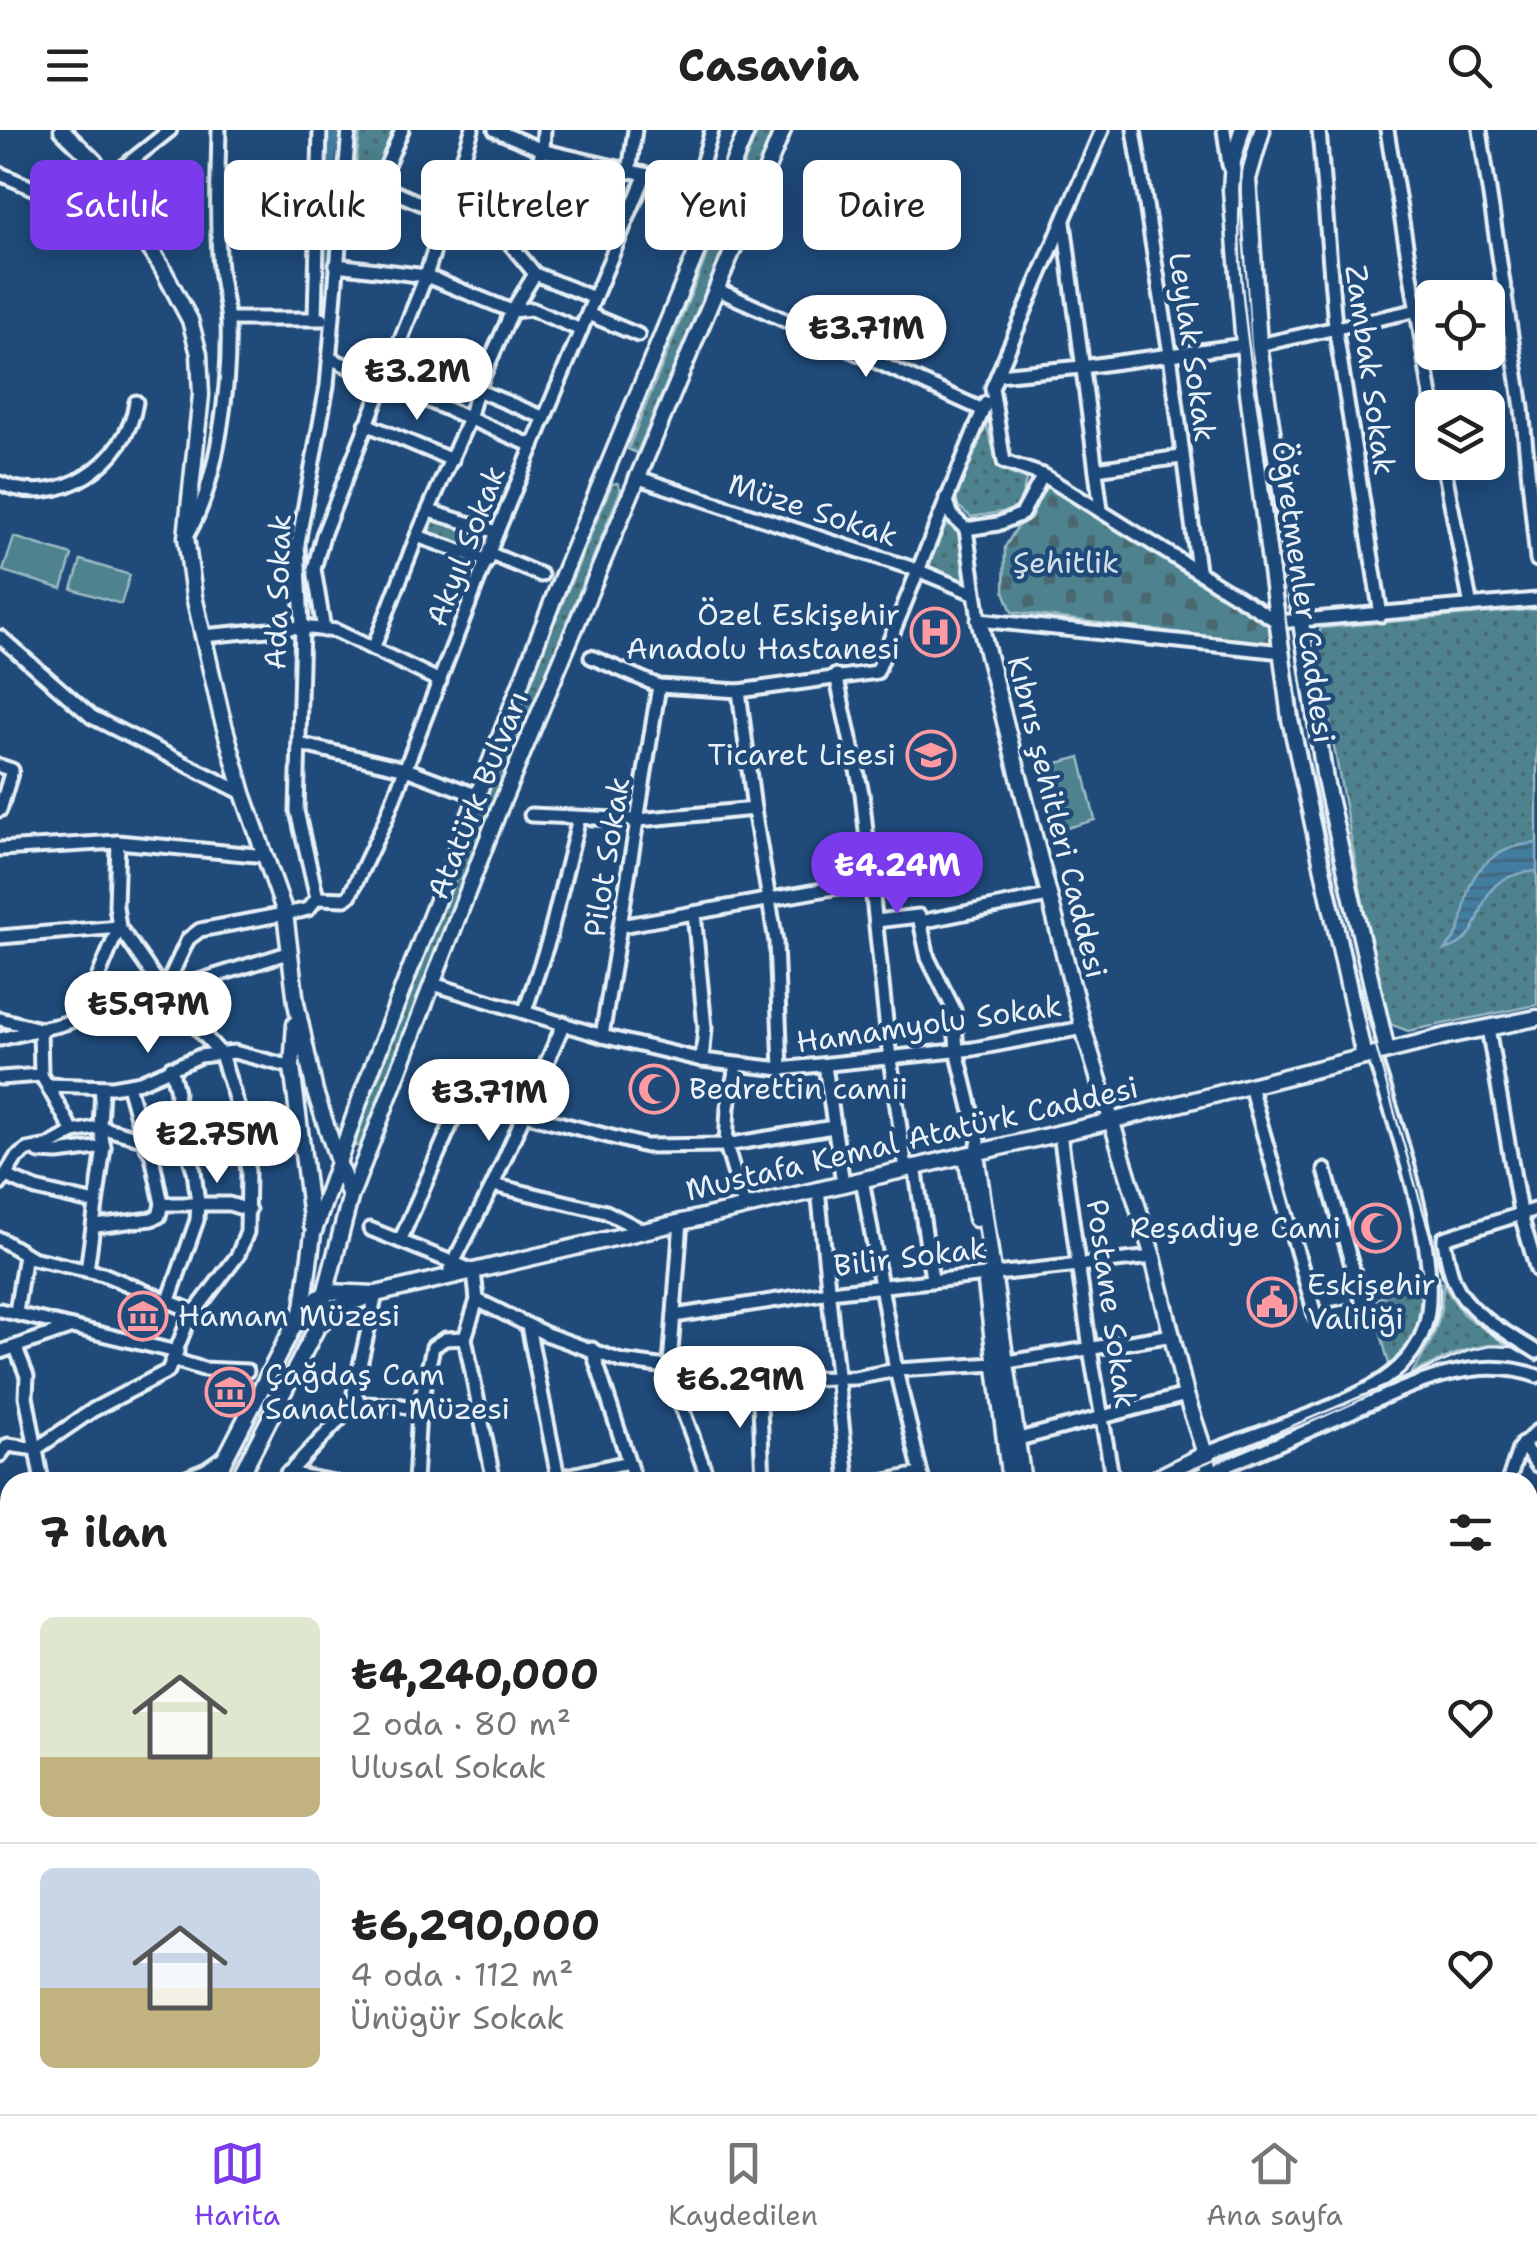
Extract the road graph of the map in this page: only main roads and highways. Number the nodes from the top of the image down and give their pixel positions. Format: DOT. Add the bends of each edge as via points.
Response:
graph roads {
  1 [pos="62,130"];
  2 [pos="747,130"];
  3 [pos="783,130"];
  4 [pos="1242,130"];
  5 [pos="1262,130"];
  6 [pos="1251,345"];
  7 [pos="979,620"];
  8 [pos="296,1003"];
  9 [pos="1537,1018"];
  10 [pos="1375,1054"];
  11 [pos="362,1094"];
  12 [pos="320,1103"];
  13 [pos="1112,1121"];
  14 [pos="303,1138"];
  15 [pos="346,1141"];
  16 [pos="369,1148"];
  17 [pos="971,1154"];
  18 [pos="339,1158"];
  19 [pos="362,1166"];
  20 [pos="339,1176"];
  21 [pos="350,1198"];
  22 [pos="313,1234"];
  23 [pos="334,1258"];
  24 [pos="328,1292"];
  25 [pos="376,1294"];
  26 [pos="302,1308"];
  27 [pos="316,1329"];
  28 [pos="1000,1364"];
  29 [pos="1205,1454"];
  30 [pos="218,1472"];
  31 [pos="242,1472"];
  32 [pos="1009,1472"];
  33 [pos="1021,1472"];
  34 [pos="1169,1472"];
  35 [pos="1212,1472"];
  1 -- 8 [label="main road" via="107,180 190,320 201,395 186,538 202,636 285,913"];
  2 -- 11 [label="main road, Atatürk Bulvarı" via="560,582"];
  3 -- 16 [label="main road, Atatürk Bulvarı" via="500,807"];
  4 -- 6 [label="main road, Öğretmenler Caddesi" via="1231,190"];
  5 -- 6 [label="main road, Öğretmenler Caddesi" via="1248,179"];
  6 -- 10 [label="main road, Öğretmenler Caddesi"];
  6 -- 10 [label="main road, Öğretmenler Caddesi" via="1290,719"];
  7 -- 13 [label="main road, Kıbrıs şehitleri Caddesi" via="1082,1028"];
  8 -- 12 [label="main road"];
  8 -- 14 [label="main road" via="292,1067"];
  9 -- 10 [label="main road, Mustafa Kemal Atatürk Caddesi"];
  10 -- 13 [label="main road, Mustafa Kemal Atatürk Caddesi"];
  11 -- 12 [label="main road" via="342,1114"];
  11 -- 15 [label="main road, Atatürk Bulvarı"];
  12 -- 18 [label="main road"];
  13 -- 17 [label="main road, Mustafa Kemal Atatürk Caddesi"];
  13 -- 29 [label="main road"];
  14 -- 20 [label="main road" via="316,1165"];
  14 -- 22 [label="main road"];
  15 -- 16 [label="main road" via="354,1155"];
  15 -- 18 [label="main road, Atatürk Bulvarı"];
  16 -- 19 [label="main road, Atatürk Bulvarı"];
  17 -- 25 [label="main road, Mustafa Kemal Atatürk Caddesi" via="474,1271 450,1270"];
  17 -- 28 [label="main road"];
  18 -- 20 [label="main road"];
  19 -- 20 [label="main road"];
  19 -- 21 [label="main road, Atatürk Bulvarı"];
  20 -- 21 [label="main road"];
  20 -- 22 [label="main road"];
  21 -- 23 [label="main road, Atatürk Bulvarı"];
  22 -- 26 [label="main road"];
  23 -- 24 [label="main road, Atatürk Bulvarı"];
  23 -- 25 [label="main road" via="346,1285"];
  24 -- 25 [label="main road, Mustafa Kemal Atatürk Caddesi"];
  24 -- 26 [label="main road"];
  24 -- 27 [label="main road, Atatürk Bulvarı"];
  25 -- 27 [label="main road" via="341,1306"];
  26 -- 30 [label="main road"];
  27 -- 31 [label="main road, Atatürk Bulvarı"];
  28 -- 32 [label="main road"];
  28 -- 33 [label="main road"];
  29 -- 34 [label="main road"];
  29 -- 35 [label="main road"];
}
